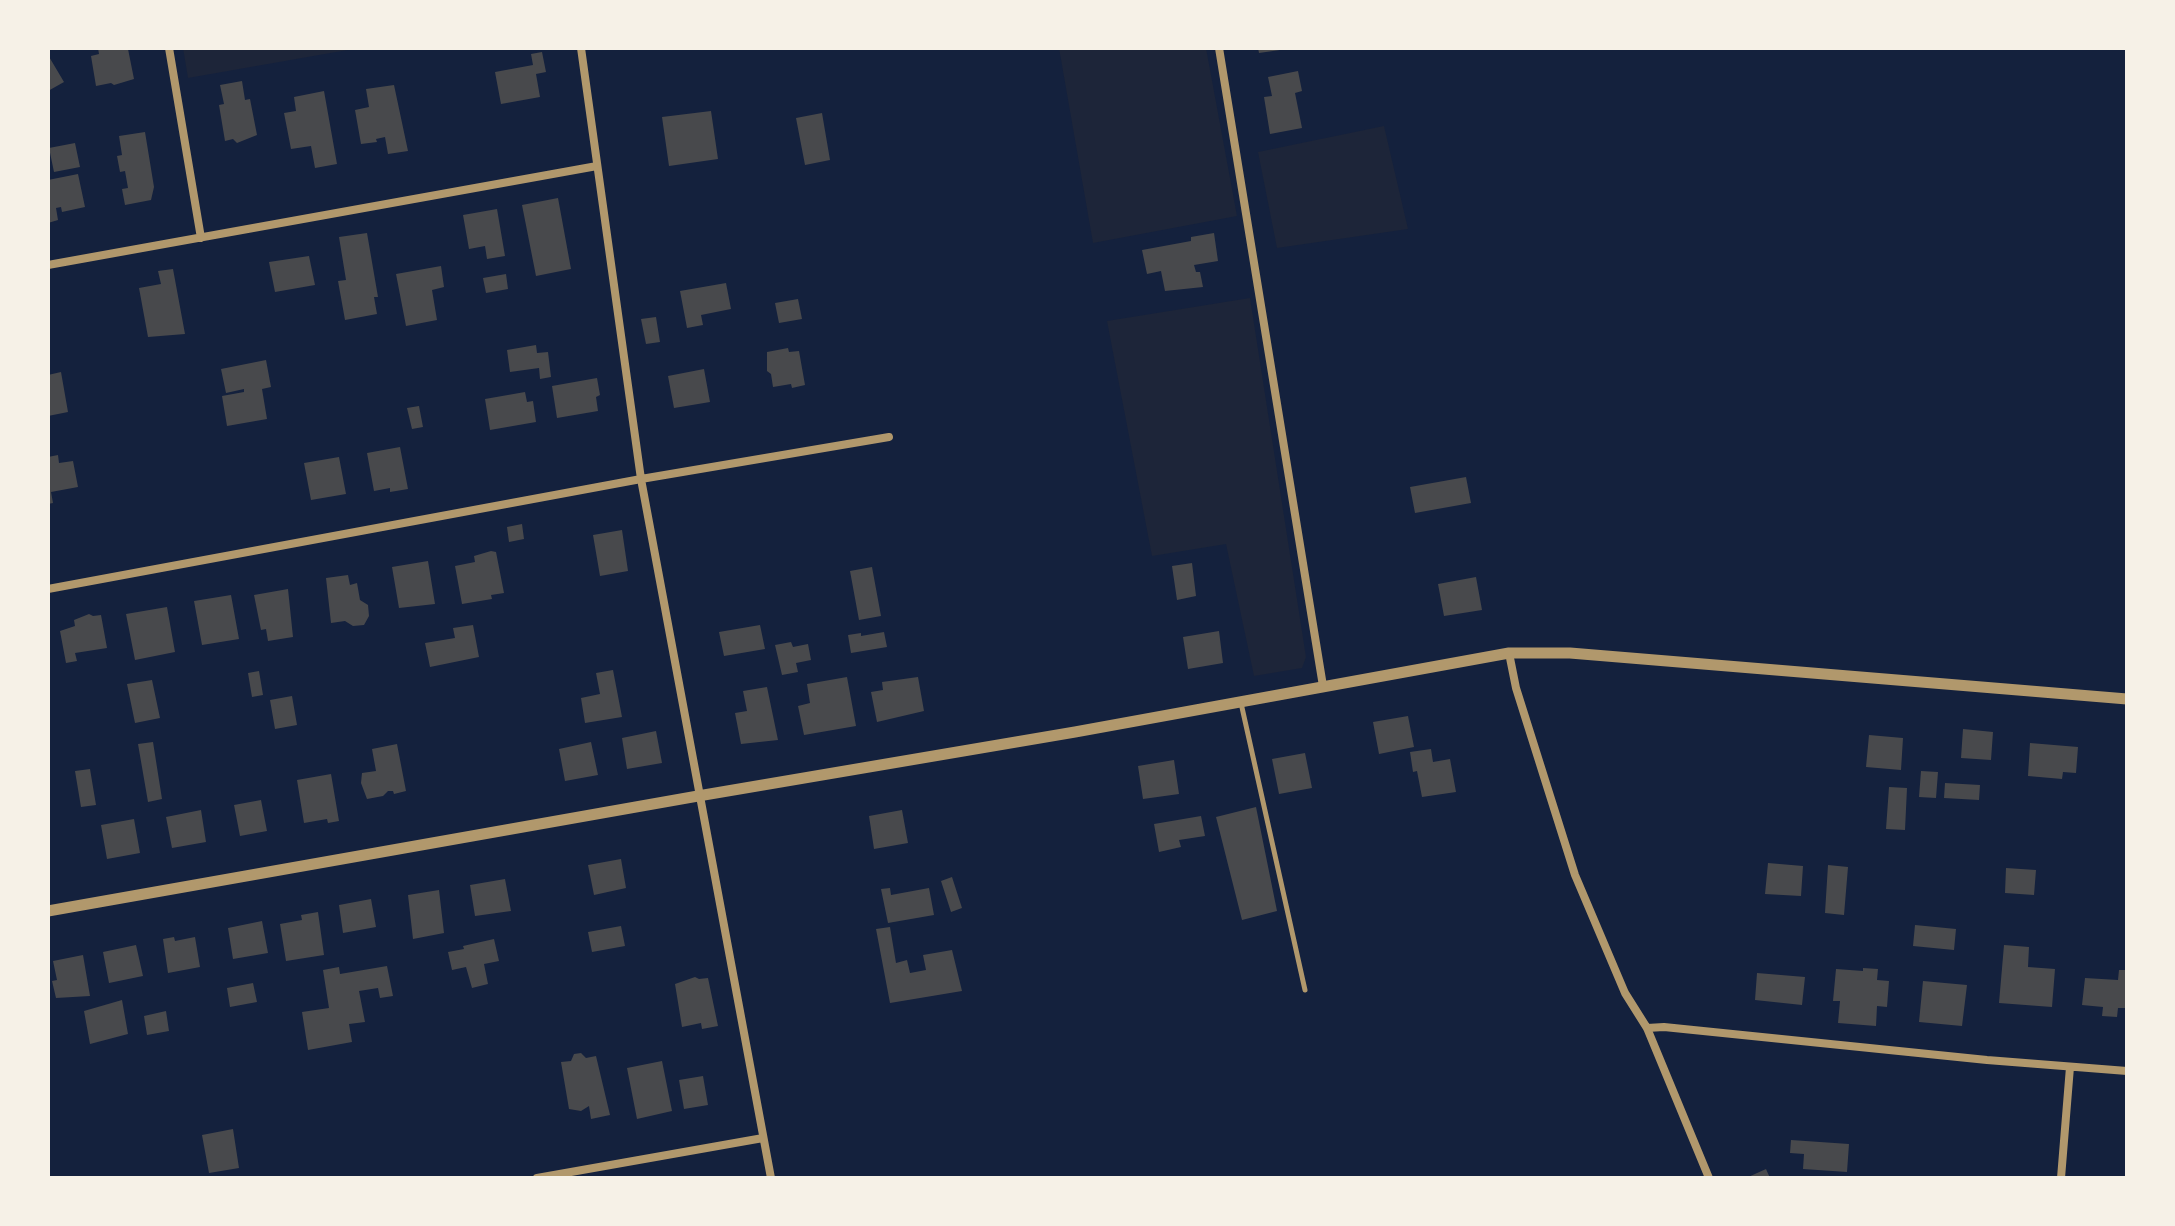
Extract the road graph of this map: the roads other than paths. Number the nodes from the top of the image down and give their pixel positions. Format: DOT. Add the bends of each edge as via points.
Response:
graph roads {
  1 [pos="169,48"];
  2 [pos="581,48"];
  3 [pos="1219,48"];
  4 [pos="597,166"];
  5 [pos="201,238"];
  6 [pos="48,265"];
  7 [pos="889,437"];
  8 [pos="641,479"];
  9 [pos="48,589"];
  10 [pos="1509,653"];
  11 [pos="1323,686"];
  12 [pos="2127,699"];
  13 [pos="1241,702"];
  14 [pos="698,796"];
  15 [pos="48,911"];
  16 [pos="1305,990"];
  17 [pos="1647,1028"];
  18 [pos="2070,1067"];
  19 [pos="2127,1071"];
  20 [pos="763,1138"];
  21 [pos="537,1178"];
  22 [pos="771,1178"];
  23 [pos="1709,1178"];
  24 [pos="2061,1178"];
  1 -- 5 [label="street"];
  2 -- 4 [label="street"];
  3 -- 11 [label="street"];
  4 -- 5 [label="street"];
  4 -- 8 [label="street"];
  5 -- 6 [label="street"];
  7 -- 8 [label="street"];
  8 -- 9 [label="street"];
  8 -- 14 [label="street"];
  10 -- 11 [label="street"];
  10 -- 12 [label="street" via="1537,651"];
  10 -- 17 [label="street" via="1575,875 1625,993"];
  11 -- 13 [label="street"];
  13 -- 14 [label="street"];
  13 -- 16 [label="lane"];
  14 -- 15 [label="street"];
  14 -- 20 [label="street"];
  17 -- 18 [label="street"];
  17 -- 23 [label="street"];
  18 -- 19 [label="street"];
  18 -- 24 [label="street"];
  20 -- 21 [label="street"];
  20 -- 22 [label="street"];
}
